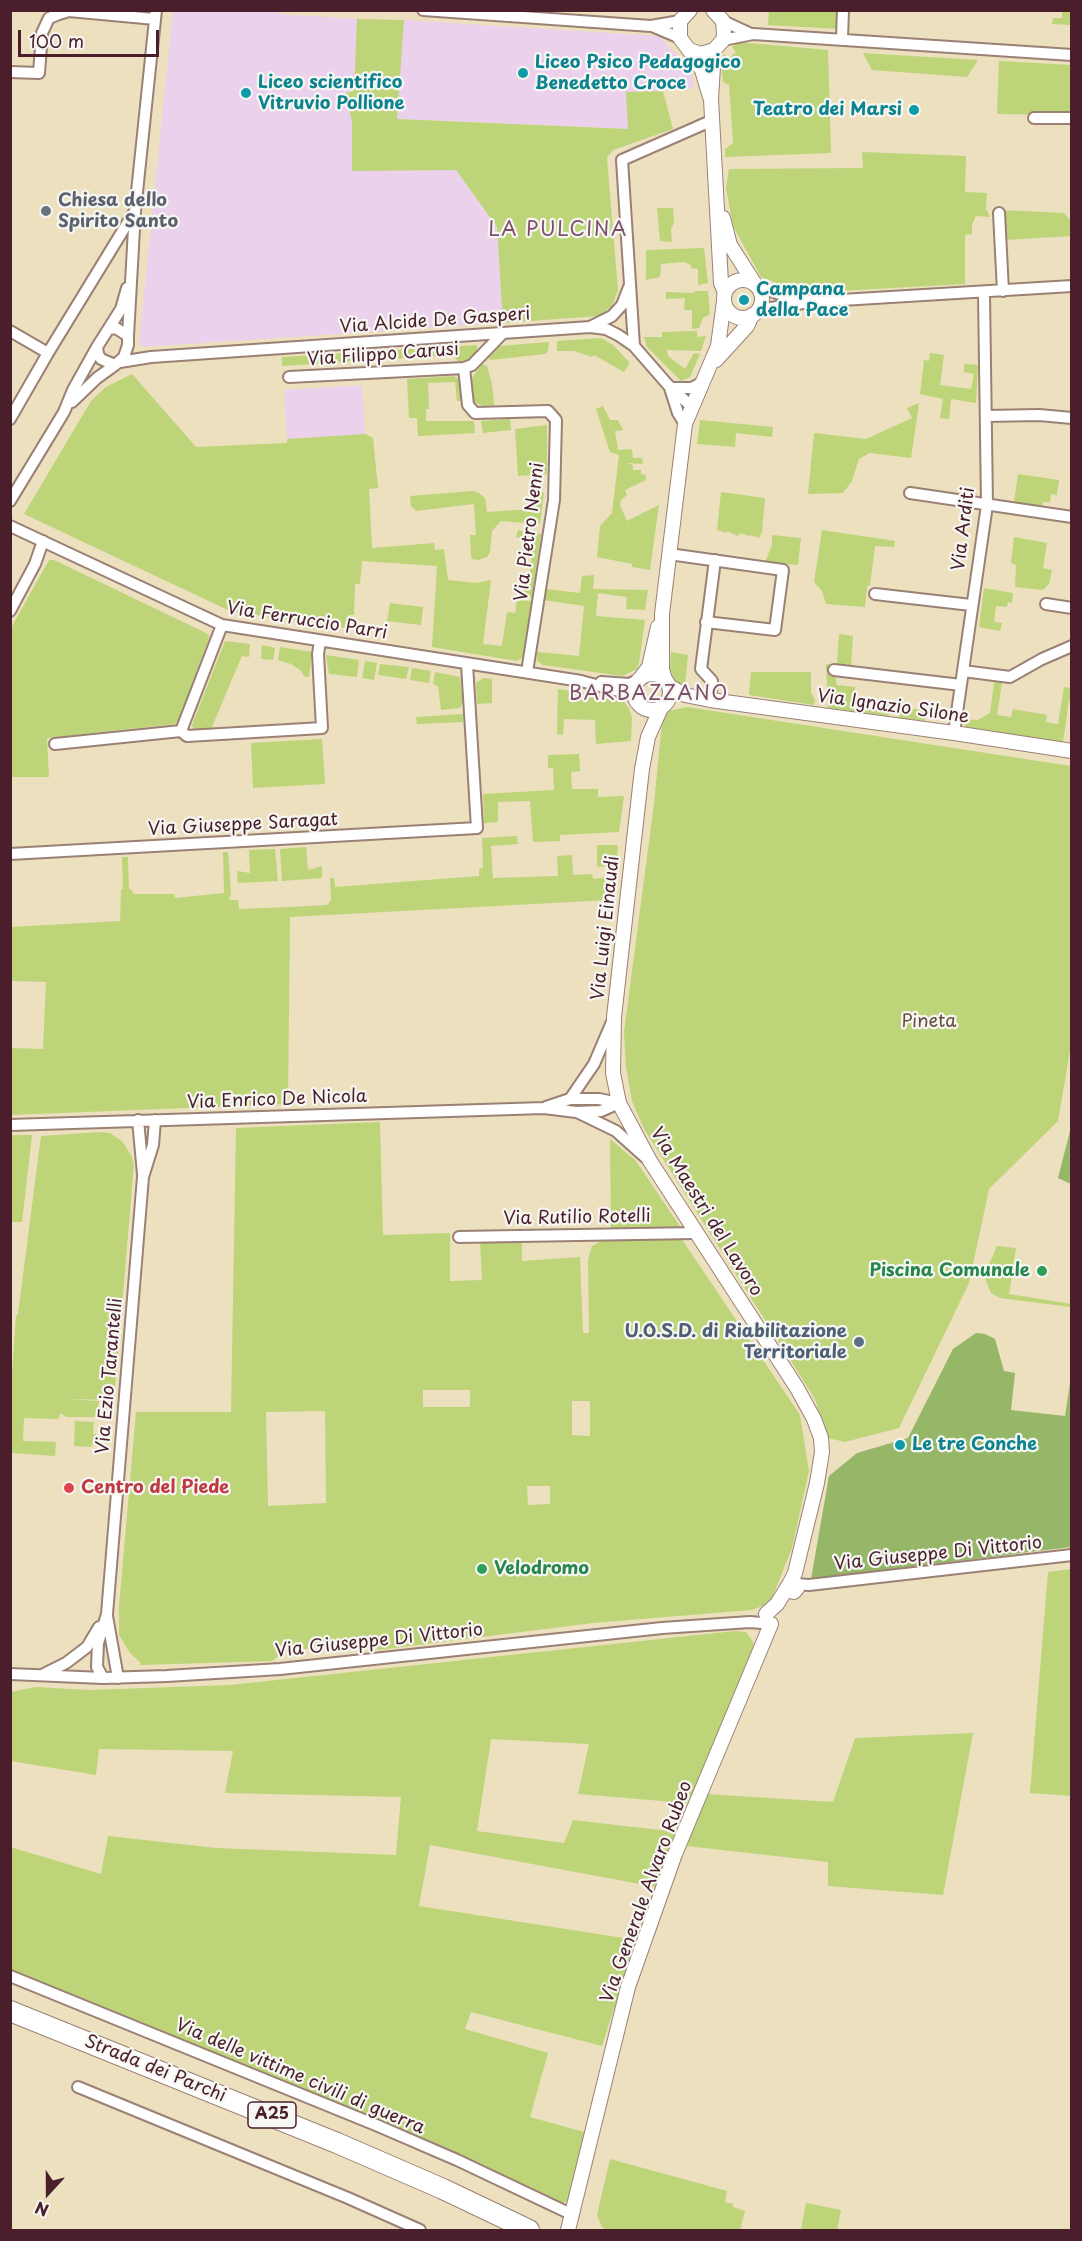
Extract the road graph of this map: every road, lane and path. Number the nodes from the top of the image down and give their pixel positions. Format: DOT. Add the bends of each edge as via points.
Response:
graph roads {
  1 [pos="423,10"];
  2 [pos="843,10"];
  3 [pos="156,14"];
  4 [pos="685,14"];
  5 [pos="718,16"];
  6 [pos="651,26"];
  7 [pos="749,34"];
  8 [pos="680,38"];
  9 [pos="842,39"];
  10 [pos="718,45"];
  11 [pos="689,50"];
  12 [pos="1071,55"];
  13 [pos="10,72"];
  14 [pos="711,99"];
  15 [pos="1034,118"];
  16 [pos="1071,118"];
  17 [pos="713,120"];
  18 [pos="717,195"];
  19 [pos="135,211"];
  20 [pos="999,213"];
  21 [pos="130,279"];
  22 [pos="630,284"];
  23 [pos="756,285"];
  24 [pos="1071,286"];
  25 [pos="1003,291"];
  26 [pos="984,293"];
  27 [pos="725,297"];
  28 [pos="821,301"];
  29 [pos="755,313"];
  30 [pos="590,327"];
  31 [pos="110,329"];
  32 [pos="10,331"];
  33 [pos="502,334"];
  34 [pos="128,341"];
  35 [pos="634,346"];
  36 [pos="97,347"];
  37 [pos="48,353"];
  38 [pos="151,357"];
  39 [pos="117,363"];
  40 [pos="464,368"];
  41 [pos="706,375"];
  42 [pos="289,377"];
  43 [pos="670,388"];
  44 [pos="691,406"];
  45 [pos="64,412"];
  46 [pos="986,416"];
  47 [pos="1071,418"];
  48 [pos="10,419"];
  49 [pos="685,424"];
  50 [pos="910,493"];
  51 [pos="10,501"];
  52 [pos="987,505"];
  53 [pos="1071,517"];
  54 [pos="10,526"];
  55 [pos="43,541"];
  56 [pos="669,555"];
  57 [pos="715,561"];
  58 [pos="875,594"];
  59 [pos="1046,604"];
  60 [pos="971,605"];
  61 [pos="1071,608"];
  62 [pos="10,611"];
  63 [pos="662,614"];
  64 [pos="706,622"];
  65 [pos="222,626"];
  66 [pos="320,641"];
  67 [pos="1071,646"];
  68 [pos="467,664"];
  69 [pos="834,670"];
  70 [pos="963,670"];
  71 [pos="527,672"];
  72 [pos="639,678"];
  73 [pos="581,681"];
  74 [pos="667,683"];
  75 [pos="961,685"];
  76 [pos="636,700"];
  77 [pos="710,700"];
  78 [pos="664,705"];
  79 [pos="181,731"];
  80 [pos="954,733"];
  81 [pos="55,744"];
  82 [pos="1071,751"];
  83 [pos="644,758"];
  84 [pos="10,854"];
  85 [pos="614,1017"];
  86 [pos="570,1099"];
  87 [pos="619,1103"];
  88 [pos="544,1108"];
  89 [pos="576,1112"];
  90 [pos="138,1120"];
  91 [pos="155,1120"];
  92 [pos="10,1125"];
  93 [pos="650,1161"];
  94 [pos="143,1178"];
  95 [pos="696,1233"];
  96 [pos="459,1237"];
  97 [pos="1071,1555"];
  98 [pos="796,1585"];
  99 [pos="107,1614"];
  100 [pos="764,1621"];
  101 [pos="10,1674"];
  102 [pos="42,1675"];
  103 [pos="102,1678"];
  104 [pos="118,1678"];
  105 [pos="10,1976"];
  106 [pos="10,2011"];
  107 [pos="10,2025"];
  108 [pos="78,2087"];
  109 [pos="573,2215"];
  110 [pos="420,2230"];
  111 [pos="500,2230"];
  112 [pos="529,2230"];
  113 [pos="568,2230"];
  1 -- 6 [label="street"];
  2 -- 9 [label="street"];
  3 -- 13 [label="street" via="59,14 49,18 42,33 39,73"];
  3 -- 19 [label="street"];
  4 -- 6 [label="street"];
  4 -- 8 [label="street" via="678,32"];
  5 -- 7 [label="street"];
  5 -- 10 [label="street" via="724,27"];
  6 -- 8 [label="street"];
  7 -- 9 [label="street"];
  7 -- 10 [label="street"];
  8 -- 11 [label="street"];
  9 -- 12 [label="street"];
  10 -- 11 [label="street" via="701,54"];
  10 -- 14 [label="street"];
  11 -- 14 [label="street" via="702,70"];
  14 -- 17 [label="street"];
  15 -- 16 [label="street"];
  17 -- 18 [label="street"];
  17 -- 22 [label="street" via="622,160"];
  18 -- 23 [label="street" via="730,245"];
  18 -- 27 [label="street"];
  19 -- 21 [label="street"];
  19 -- 37 [label="street"];
  20 -- 25 [label="street"];
  21 -- 31 [label="street"];
  21 -- 34 [label="street"];
  22 -- 30 [label="street" via="622,305 612,316"];
  22 -- 35 [label="street"];
  23 -- 27 [label="street" via="746,280 735,282"];
  23 -- 28 [label="street" via="798,300"];
  23 -- 29 [label="street" via="762,296"];
  24 -- 25 [label="street"];
  25 -- 26 [label="street"];
  26 -- 28 [label="street"];
  26 -- 46 [label="street, Via Arditi"];
  27 -- 29 [label="street" via="727,308 736,316 744,318"];
  27 -- 41 [label="street" via="718,346"];
  28 -- 29 [label="street"];
  29 -- 41 [label="street"];
  30 -- 33 [label="street, Via Alcide De Gasperi"];
  30 -- 35 [label="street, Via Alcide De Gasperi" via="606,329"];
  31 -- 34 [label="street" via="116,328"];
  31 -- 36 [label="street"];
  32 -- 37 [label="street"];
  33 -- 38 [label="street, Via Alcide De Gasperi"];
  33 -- 40 [label="street, Via Filippo Carusi"];
  34 -- 38 [label="street" via="137,353"];
  34 -- 39 [label="street" via="124,357"];
  35 -- 43 [label="street, Via Alcide De Gasperi"];
  36 -- 39 [label="street" via="101,359"];
  36 -- 45 [label="street"];
  37 -- 48 [label="street"];
  38 -- 39 [label="street, Via Alcide De Gasperi"];
  39 -- 45 [label="street"];
  40 -- 42 [label="street, Via Filippo Carusi"];
  40 -- 71 [label="street, Via Pietro Nenni" via="468,405 475,413 548,411 556,420 554,500"];
  41 -- 43 [label="street" via="692,388"];
  41 -- 44 [label="street"];
  43 -- 44 [label="street, Via Alcide De Gasperi"];
  43 -- 49 [label="street"];
  44 -- 49 [label="street"];
  45 -- 51 [label="street"];
  46 -- 47 [label="street"];
  46 -- 52 [label="street, Via Arditi"];
  49 -- 56 [label="street"];
  50 -- 52 [label="street"];
  52 -- 53 [label="street"];
  52 -- 60 [label="street, Via Arditi"];
  54 -- 55 [label="street, Via Ferruccio Parri"];
  55 -- 62 [label="street"];
  55 -- 65 [label="street, Via Ferruccio Parri"];
  56 -- 57 [label="street"];
  56 -- 63 [label="street"];
  57 -- 64 [label="street"];
  57 -- 64 [label="street" via="783,570 775,630"];
  58 -- 60 [label="street"];
  59 -- 61 [label="street"];
  60 -- 70 [label="street, Via Arditi"];
  63 -- 72 [label="street" via="649,667"];
  63 -- 74 [label="street" via="662,670"];
  64 -- 77 [label="street" via="701,669 712,681"];
  65 -- 66 [label="street, Via Ferruccio Parri"];
  65 -- 79 [label="street"];
  66 -- 68 [label="street, Via Ferruccio Parri"];
  66 -- 79 [label="street" via="322,728 187,736"];
  67 -- 70 [label="street" via="1010,676"];
  68 -- 71 [label="street, Via Ferruccio Parri"];
  68 -- 84 [label="street, Via Giuseppe Saragat" via="477,828"];
  69 -- 75 [label="street"];
  70 -- 75 [label="street, Via Arditi"];
  71 -- 73 [label="street, Via Ferruccio Parri"];
  72 -- 73 [label="street, Via Ferruccio Parri" via="629,684"];
  72 -- 74 [label="street" via="654,673"];
  72 -- 76 [label="street" via="633,692"];
  73 -- 76 [label="street, Via Ferruccio Parri" via="626,693"];
  74 -- 77 [label="street, Via Ignazio Silone" via="685,694"];
  74 -- 78 [label="street" via="670,692"];
  75 -- 80 [label="street, Via Arditi"];
  76 -- 78 [label="street" via="649,710"];
  76 -- 83 [label="street, Via Luigi Einaudi" via="644,722"];
  77 -- 78 [label="street, Via Ignazio Silone"];
  77 -- 80 [label="street, Via Ignazio Silone"];
  78 -- 83 [label="street, Via Luigi Einaudi" via="648,737"];
  79 -- 81 [label="street"];
  80 -- 82 [label="street, Via Ignazio Silone"];
  83 -- 85 [label="street, Via Luigi Einaudi"];
  85 -- 86 [label="street" via="594,1064"];
  85 -- 87 [label="street, Via Luigi Einaudi" via="613,1073"];
  86 -- 87 [label="street"];
  86 -- 88 [label="street"];
  87 -- 89 [label="street" via="601,1111"];
  87 -- 93 [label="street, Via Maestri del Lavoro"];
  88 -- 89 [label="street"];
  88 -- 91 [label="street, Via Enrico De Nicola"];
  89 -- 93 [label="street" via="616,1131"];
  90 -- 91 [label="street, Via Enrico De Nicola"];
  90 -- 92 [label="street, Via Enrico De Nicola"];
  90 -- 94 [label="street"];
  91 -- 94 [label="street" via="153,1145"];
  93 -- 95 [label="street, Via Maestri del Lavoro"];
  94 -- 99 [label="street, Via Ezio Tarantelli"];
  95 -- 96 [label="street, Via Rutilio Rotelli"];
  95 -- 98 [label="street, Via Maestri del Lavoro" via="797,1388 821,1437 820,1466"];
  97 -- 98 [label="street, Via Giuseppe Di Vittorio"];
  98 -- 100 [label="street, Via Maestri del Lavoro" via="781,1607"];
  99 -- 102 [label="street" via="87,1647"];
  99 -- 103 [label="street" via="97,1666"];
  99 -- 104 [label="street"];
  100 -- 104 [label="street, Via Giuseppe Di Vittorio" via="662,1628 280,1669"];
  100 -- 109 [label="street, Via Generale Alvaro Rubeo" via="764,1642 675,1854 628,1987"];
  101 -- 102 [label="street, Via Giuseppe Di Vittorio"];
  102 -- 103 [label="street, Via Giuseppe Di Vittorio"];
  103 -- 104 [label="street, Via Giuseppe Di Vittorio"];
  105 -- 109 [label="street, Via delle vittime civili di guerra" via="376,2125"];
  106 -- 112 [label="highway, Strada dei Parchi / A25" via="337,2143"];
  107 -- 111 [label="highway, Strada dei Parchi / A25" via="312,2145"];
  108 -- 110 [label="street"];
  109 -- 113 [label="street, Via Generale Alvaro Rubeo"];
}
